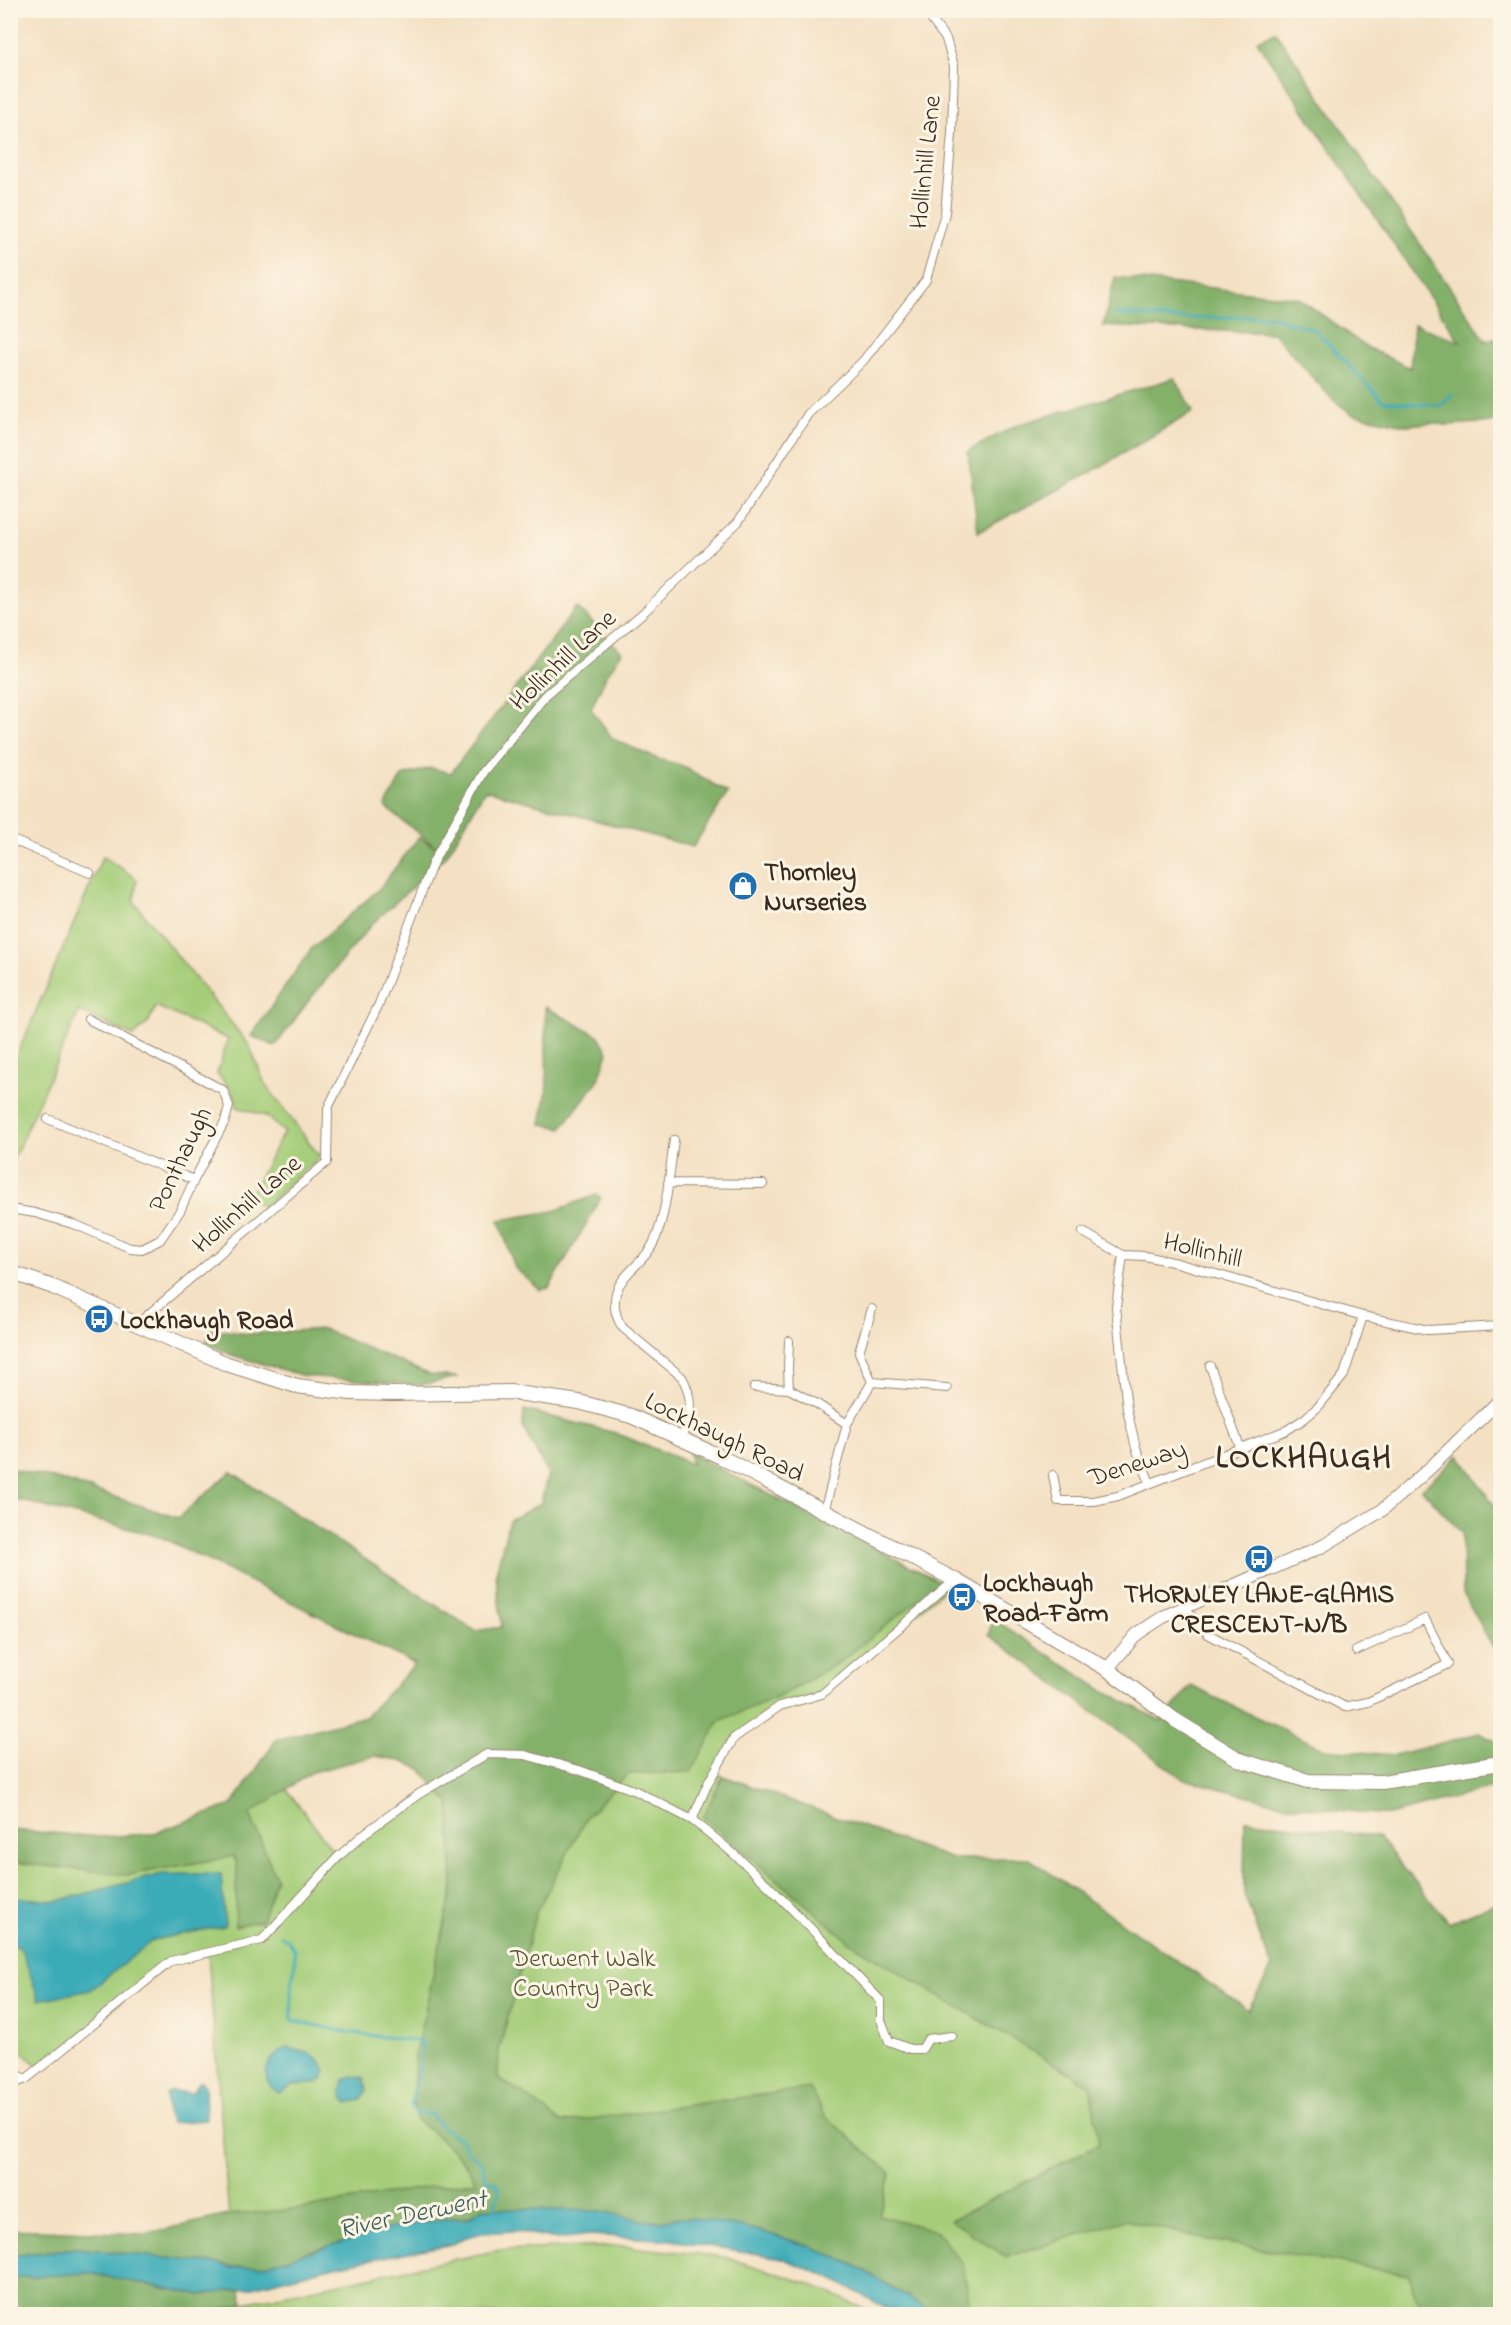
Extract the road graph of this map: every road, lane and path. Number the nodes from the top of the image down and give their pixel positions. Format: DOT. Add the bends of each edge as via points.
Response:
graph roads {
  1 [pos="924,10"];
  2 [pos="10,839"];
  3 [pos="90,873"];
  4 [pos="88,1019"];
  5 [pos="48,1119"];
  6 [pos="674,1140"];
  7 [pos="194,1180"];
  8 [pos="668,1183"];
  9 [pos="763,1184"];
  10 [pos="10,1209"];
  11 [pos="1083,1232"];
  12 [pos="1123,1255"];
  13 [pos="10,1272"];
  14 [pos="872,1309"];
  15 [pos="1363,1316"];
  16 [pos="136,1325"];
  17 [pos="1500,1326"];
  18 [pos="789,1341"];
  19 [pos="1210,1366"];
  20 [pos="872,1382"];
  21 [pos="754,1387"];
  22 [pos="947,1388"];
  23 [pos="789,1389"];
  24 [pos="1500,1400"];
  25 [pos="847,1424"];
  26 [pos="682,1438"];
  27 [pos="1240,1447"];
  28 [pos="1053,1475"];
  29 [pos="1150,1483"];
  30 [pos="824,1512"];
  31 [pos="955,1580"];
  32 [pos="1183,1607"];
  33 [pos="1356,1651"];
  34 [pos="1107,1669"];
  35 [pos="1500,1763"];
  36 [pos="694,1816"];
  37 [pos="952,2036"];
  38 [pos="10,2070"];
  39 [pos="24,2079"];
  40 [pos="10,2085"];
  1 -- 16 [label="street, Hollinhill Lane" via="946,39 954,66 945,213 926,280 862,361 808,414 738,522 644,612 546,695 483,772 433,862 379,1004 328,1108 327,1162"];
  2 -- 3 [label="street"];
  4 -- 7 [label="street, Ponthaugh" via="223,1090 229,1106 225,1121"];
  5 -- 7 [label="street"];
  6 -- 8 [label="street"];
  7 -- 10 [label="street, Ponthaugh" via="180,1212 160,1240 142,1249 130,1248 76,1225"];
  8 -- 9 [label="street"];
  8 -- 26 [label="street" via="657,1234 650,1249 617,1290 615,1311 623,1328 682,1377 688,1388 689,1420"];
  11 -- 12 [label="street"];
  12 -- 15 [label="street, Hollinhill" via="1178,1263"];
  12 -- 29 [label="street, Hollinhill" via="1116,1307 1127,1409"];
  13 -- 16 [label="main road, Lockhaugh Road"];
  14 -- 20 [label="street" via="859,1352"];
  15 -- 17 [label="street, Hollinhill" via="1428,1330"];
  15 -- 27 [label="street, Deneway" via="1344,1375 1318,1407 1287,1430"];
  16 -- 26 [label="main road, Lockhaugh Road" via="227,1364 297,1386 351,1393 510,1392 579,1402 631,1416"];
  18 -- 23 [label="street"];
  19 -- 27 [label="street"];
  20 -- 22 [label="street"];
  20 -- 25 [label="street"];
  21 -- 23 [label="street"];
  23 -- 25 [label="street"];
  24 -- 32 [label="street" via="1381,1511 1323,1546"];
  25 -- 30 [label="street"];
  26 -- 30 [label="main road, Lockhaugh Road"];
  27 -- 29 [label="street, Deneway"];
  28 -- 29 [label="street, Deneway" via="1058,1501 1094,1501"];
  30 -- 31 [label="main road, Lockhaugh Road"];
  31 -- 34 [label="main road, Lockhaugh Road"];
  31 -- 36 [label="street" via="822,1694 780,1706 734,1738"];
  32 -- 33 [label="street" via="1208,1634 1345,1707 1368,1702 1448,1664 1425,1619"];
  32 -- 34 [label="street" via="1137,1634"];
  34 -- 35 [label="main road, Lockhaugh Road" via="1175,1720 1240,1760 1308,1781 1382,1782"];
  36 -- 37 [label="street" via="881,2001 881,2020 889,2041 922,2049 928,2039"];
  36 -- 39 [label="street" via="579,1770 525,1755 488,1754 419,1794 365,1833 262,1940 171,1961"];
  38 -- 39 [label="street"];
  39 -- 40 [label="street"];
}
